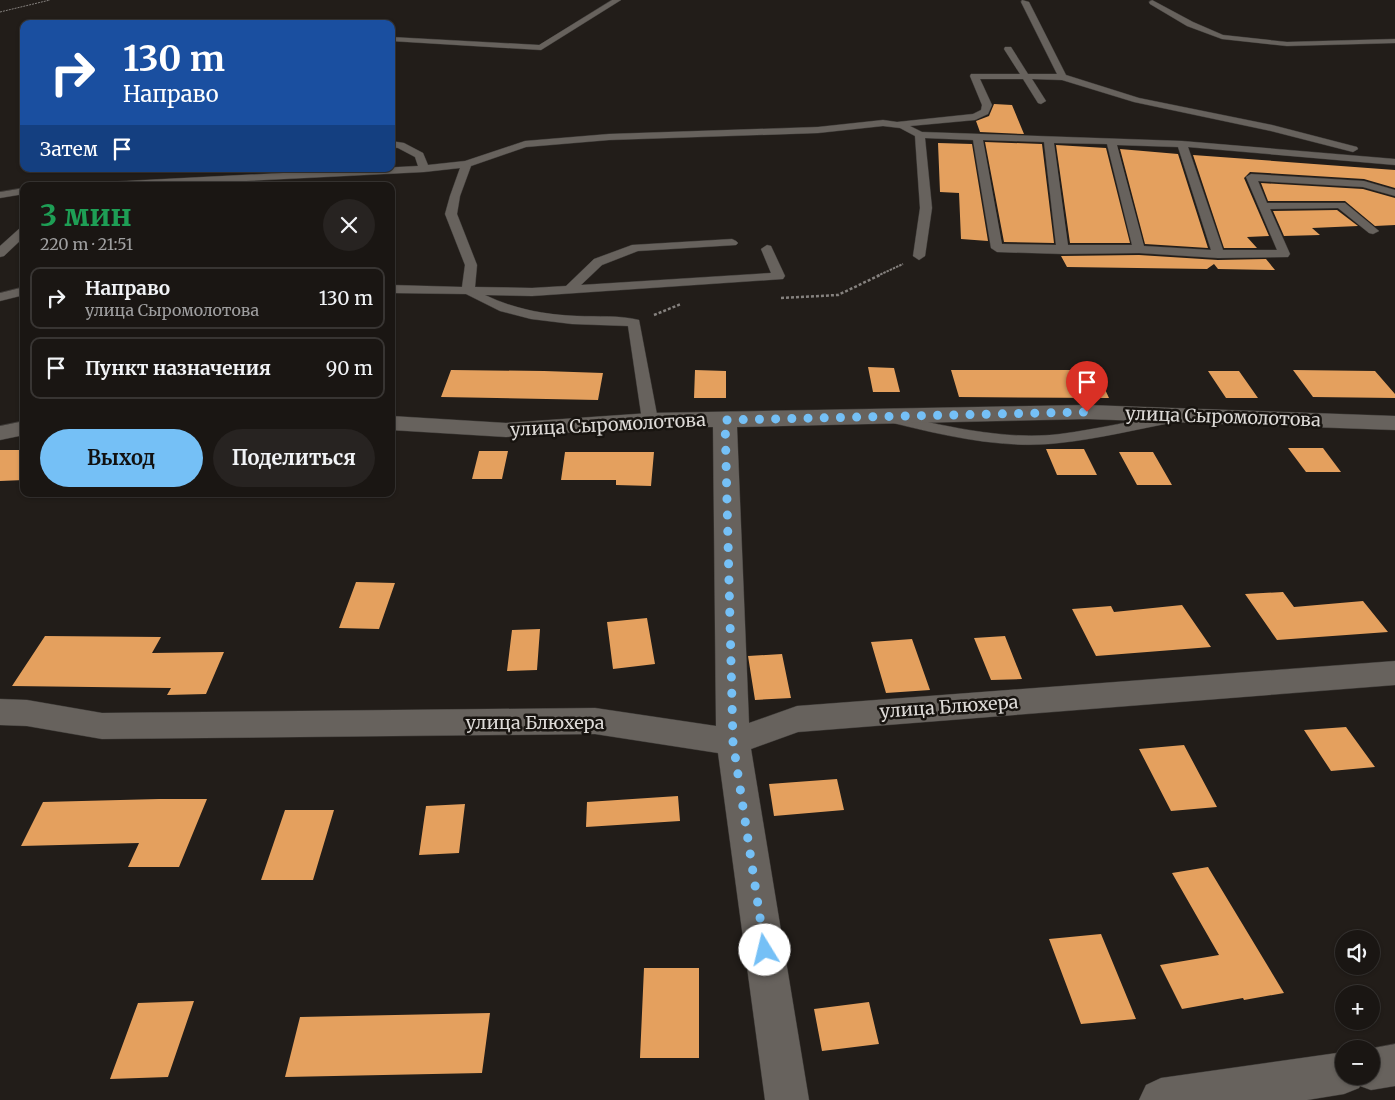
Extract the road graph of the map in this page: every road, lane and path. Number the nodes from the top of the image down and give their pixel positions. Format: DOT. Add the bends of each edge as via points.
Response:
graph roads {
  1 [pos="50,0"];
  2 [pos="617,0"];
  3 [pos="1025,2"];
  4 [pos="1152,2"];
  5 [pos="0,12"];
  6 [pos="395,39"];
  7 [pos="1395,41"];
  8 [pos="1008,48"];
  9 [pos="1025,77"];
  10 [pos="1063,77"];
  11 [pos="1040,101"];
  12 [pos="893,124"];
  13 [pos="920,135"];
  14 [pos="978,138"];
  15 [pos="1048,138"];
  16 [pos="1111,141"];
  17 [pos="395,144"];
  18 [pos="1182,144"];
  19 [pos="1395,161"];
  20 [pos="467,164"];
  21 [pos="424,169"];
  22 [pos="395,171"];
  23 [pos="367,172"];
  24 [pos="178,182"];
  25 [pos="20,192"];
  26 [pos="1395,193"];
  27 [pos="0,195"];
  28 [pos="1264,206"];
  29 [pos="1374,231"];
  30 [pos="20,234"];
  31 [pos="732,244"];
  32 [pos="767,249"];
  33 [pos="1139,249"];
  34 [pos="1062,250"];
  35 [pos="0,254"];
  36 [pos="1218,254"];
  37 [pos="919,256"];
  38 [pos="395,289"];
  39 [pos="468,290"];
  40 [pos="569,290"];
  41 [pos="20,292"];
  42 [pos="0,297"];
  43 [pos="650,420"];
  44 [pos="725,420"];
  45 [pos="395,423"];
  46 [pos="1395,423"];
  47 [pos="20,429"];
  48 [pos="0,433"];
  49 [pos="1395,673"];
  50 [pos="0,712"];
  51 [pos="733,742"];
  52 [pos="1395,1065"];
  53 [pos="1380,1068"];
  54 [pos="1335,1074"];
  55 [pos="787,1100"];
  56 [pos="1161,1100"];
  1 -- 5 [label="path"];
  2 -- 6 [label="lane" via="541,48"];
  3 -- 10 [label="lane"];
  4 -- 7 [label="lane" via="1190,24 1222,37 1287,44"];
  8 -- 9 [label="lane"];
  9 -- 10 [label="lane"];
  9 -- 11 [label="lane"];
  9 -- 12 [label="lane" via="974,76 987,106 985,112 975,117"];
  10 -- 19 [label="lane" via="1137,100 1272,128"];
  12 -- 13 [label="lane"];
  12 -- 20 [label="lane" via="525,144"];
  13 -- 14 [label="lane"];
  13 -- 37 [label="lane" via="926,208"];
  14 -- 15 [label="lane"];
  14 -- 34 [label="lane" via="997,248"];
  15 -- 16 [label="lane"];
  15 -- 34 [label="lane"];
  16 -- 18 [label="lane"];
  16 -- 33 [label="lane"];
  17 -- 21 [label="lane" via="419,154"];
  18 -- 19 [label="lane"];
  18 -- 36 [label="lane"];
  20 -- 21 [label="lane"];
  20 -- 39 [label="lane" via="454,196 451,214 471,265"];
  21 -- 22 [label="lane"];
  23 -- 24 [label="lane"];
  25 -- 27 [label="lane"];
  26 -- 28 [label="lane" via="1364,184 1251,177"];
  28 -- 29 [label="lane" via="1341,205"];
  28 -- 36 [label="lane" via="1284,254"];
  30 -- 35 [label="lane"];
  31 -- 40 [label="lane" via="636,248 598,262"];
  32 -- 40 [label="lane" via="779,276"];
  33 -- 34 [label="lane"];
  33 -- 36 [label="lane"];
  38 -- 39 [label="lane"];
  39 -- 40 [label="lane"];
  39 -- 43 [label="lane" via="497,307 533,315 634,323"];
  41 -- 42 [label="lane"];
  43 -- 44 [label="street, улица Сыромолотова"];
  43 -- 45 [label="street, улица Сыромолотова" via="506,430"];
  44 -- 46 [label="street, улица Сыромолотова" via="1087,412"];
  44 -- 51 [label="street"];
  47 -- 48 [label="street"];
  49 -- 51 [label="street, улица Блюхера" via="797,719"];
  50 -- 51 [label="street, улица Блюхера" via="27,713 102,726 595,721"];
  51 -- 55 [label="street"];
  52 -- 53 [label="street"];
  54 -- 56 [label="street"];
}
